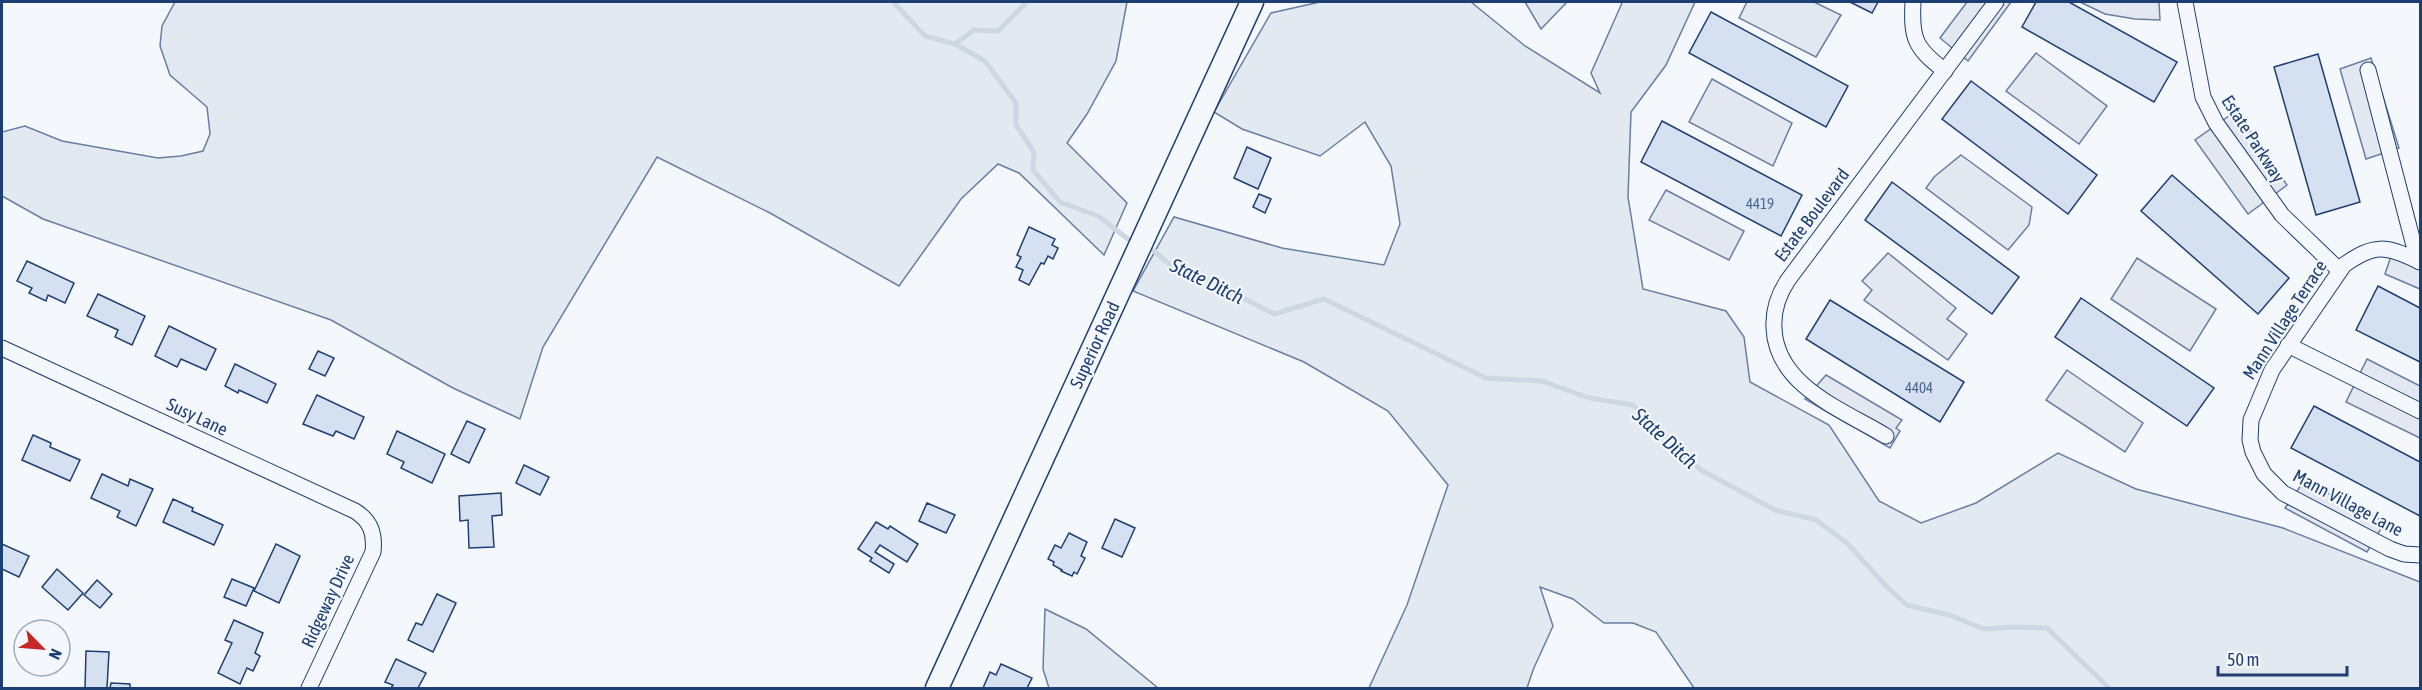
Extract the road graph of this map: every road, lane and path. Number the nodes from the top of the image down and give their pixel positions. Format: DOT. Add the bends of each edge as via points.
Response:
graph roads {
  1 [pos="1252,2"];
  2 [pos="1913,2"];
  3 [pos="1996,2"];
  4 [pos="2185,2"];
  5 [pos="2368,69"];
  6 [pos="1945,71"];
  7 [pos="2419,261"];
  8 [pos="2339,270"];
  9 [pos="2288,345"];
  10 [pos="2,348"];
  11 [pos="2421,411"];
  12 [pos="1886,436"];
  13 [pos="2250,440"];
  14 [pos="371,528"];
  15 [pos="2421,555"];
  16 [pos="309,688"];
  17 [pos="937,688"];
  1 -- 17 [label="street, Superior Road"];
  2 -- 6 [label="street" via="1912,26 1917,45"];
  3 -- 6 [label="street, Estate Boulevard"];
  4 -- 8 [label="street, Estate Parkway" via="2203,97 2216,123 2282,215"];
  5 -- 7 [label="street"];
  6 -- 12 [label="street, Estate Boulevard" via="1788,280 1779,295 1773,319 1778,352 1796,380"];
  7 -- 8 [label="street, Mann Village Terrace" via="2395,250 2374,249 2355,256"];
  8 -- 9 [label="street, Mann Village Terrace"];
  9 -- 11 [label="street"];
  9 -- 13 [label="street, Mann Village Terrace" via="2260,395 2251,420"];
  10 -- 14 [label="street, Susy Lane" via="355,510"];
  13 -- 15 [label="street, Mann Village Lane" via="2264,474 2283,493 2390,549"];
  14 -- 16 [label="street, Ridgeway Drive" via="372,552"];
}
